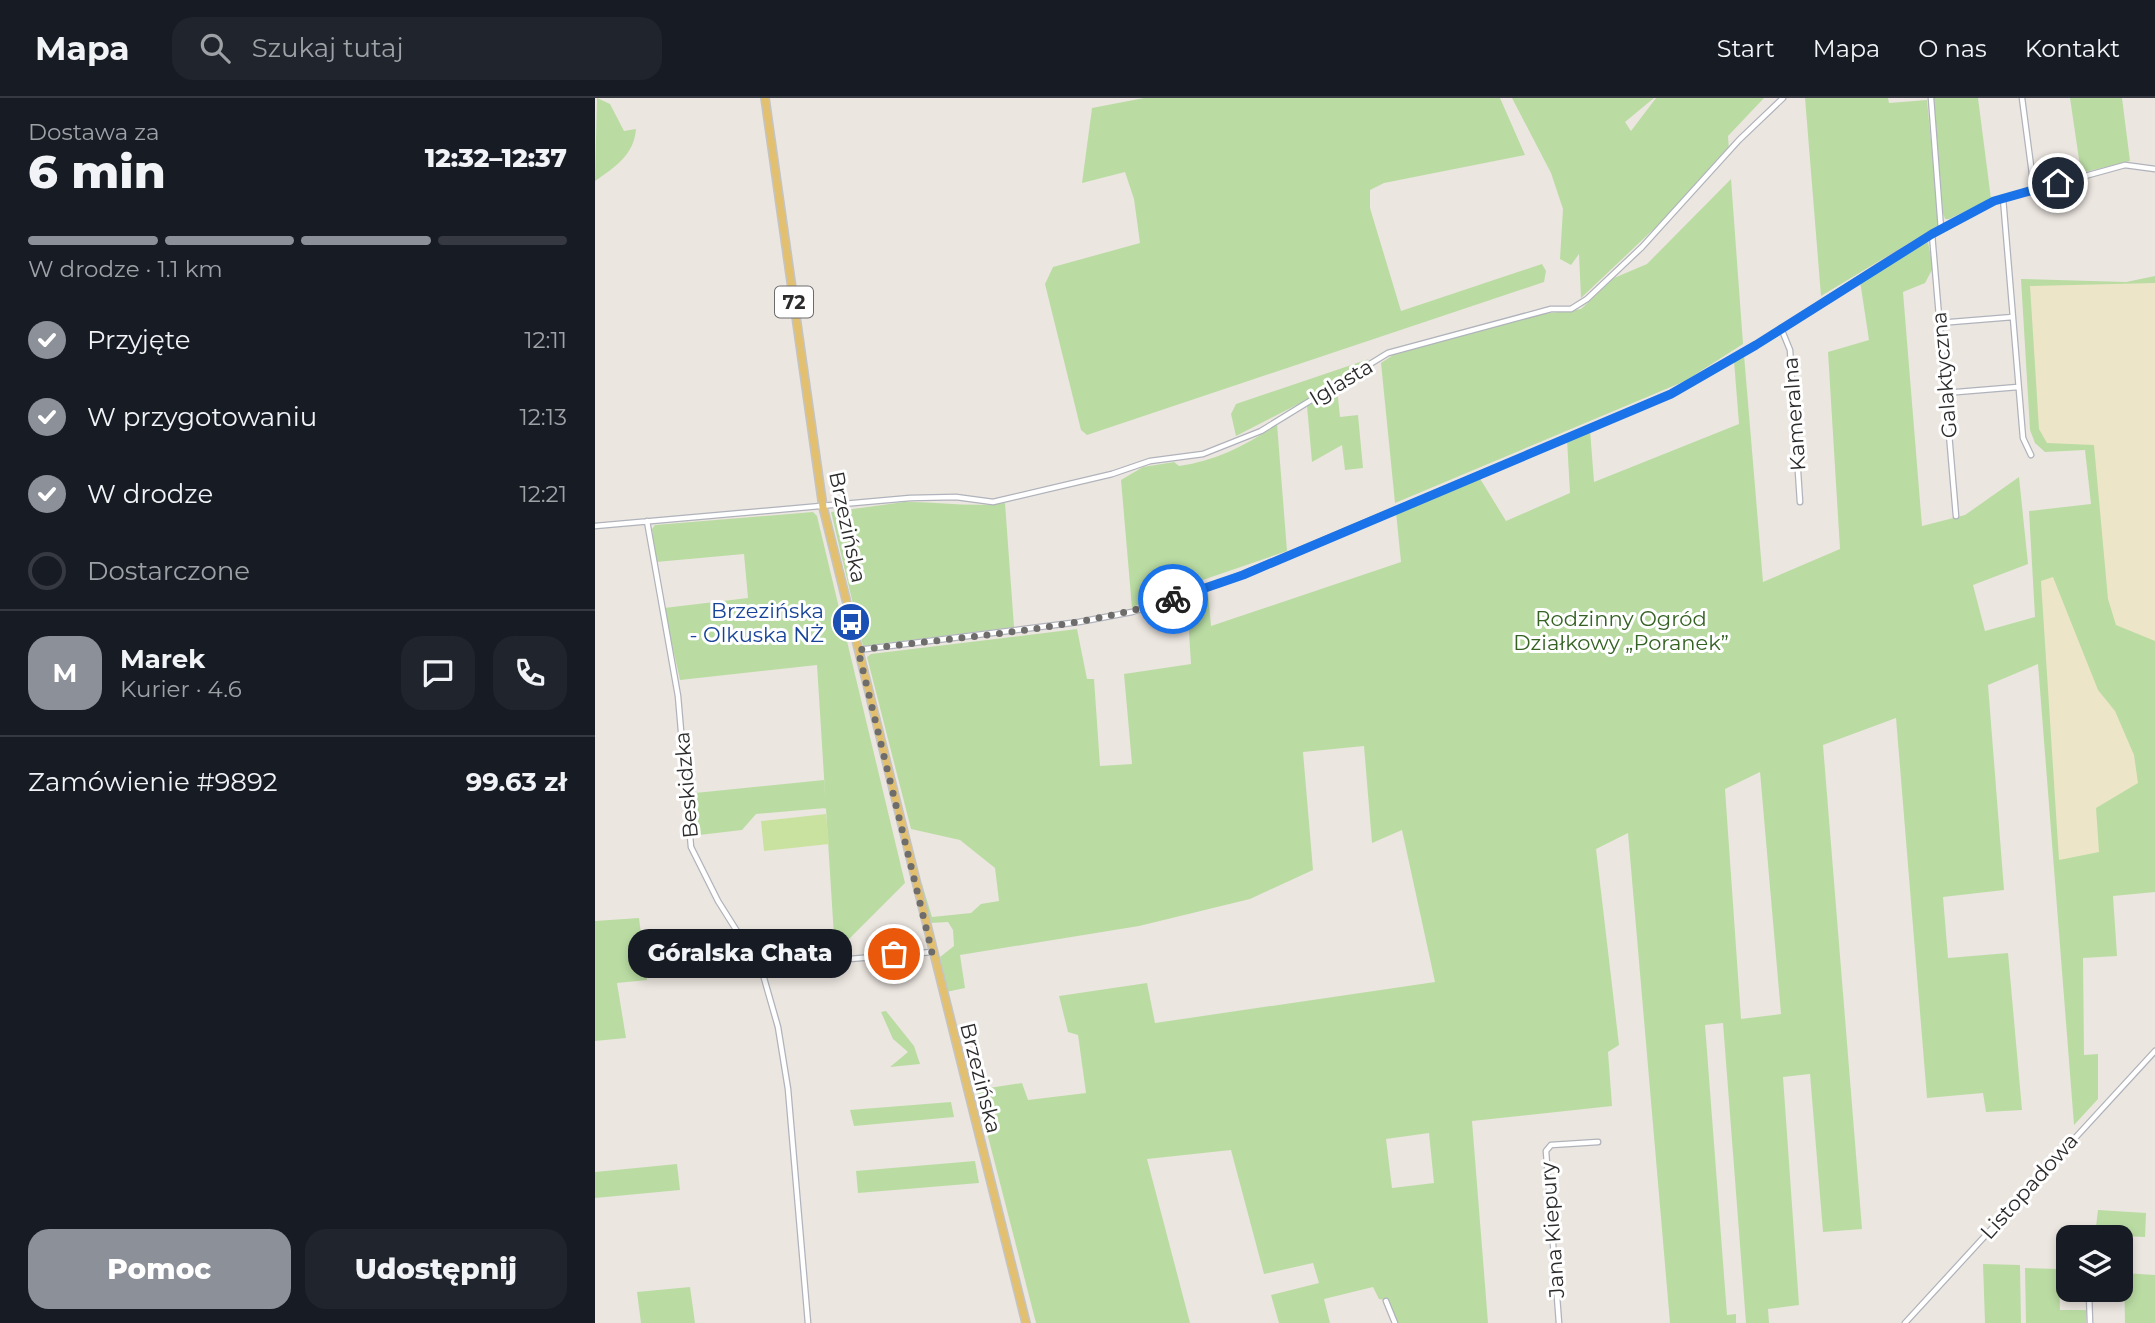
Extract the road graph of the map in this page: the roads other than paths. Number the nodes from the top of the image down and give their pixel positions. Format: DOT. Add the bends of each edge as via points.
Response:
graph roads {
  1 [pos="765,98"];
  2 [pos="1783,98"];
  3 [pos="1931,98"];
  4 [pos="2022,98"];
  5 [pos="2155,169"];
  6 [pos="2034,189"];
  7 [pos="2003,198"];
  8 [pos="1941,229"];
  9 [pos="1932,234"];
  10 [pos="2013,317"];
  11 [pos="1940,323"];
  12 [pos="1781,328"];
  13 [pos="2018,387"];
  14 [pos="1945,393"];
  15 [pos="2031,455"];
  16 [pos="1800,502"];
  17 [pos="823,507"];
  18 [pos="1956,516"];
  19 [pos="647,521"];
  20 [pos="595,526"];
  21 [pos="858,650"];
  22 [pos="932,952"];
  23 [pos="762,971"];
  24 [pos="2155,1051"];
  25 [pos="1598,1142"];
  26 [pos="1385,1301"];
  27 [pos="2089,1302"];
  28 [pos="808,1323"];
  29 [pos="1026,1323"];
  30 [pos="1395,1323"];
  31 [pos="1559,1323"];
  32 [pos="1905,1323"];
  33 [pos="2090,1323"];
  1 -- 17 [label="main road, Brzezińska / 72"];
  2 -- 17 [label="street, Iglasta" via="1641,247 1576,306 1388,354 1252,436 1192,457 1150,461 993,502 910,498"];
  3 -- 8 [label="street"];
  4 -- 6 [label="street"];
  5 -- 6 [label="street" via="2125,165"];
  6 -- 7 [label="street"];
  7 -- 8 [label="street"];
  7 -- 10 [label="street"];
  8 -- 9 [label="street"];
  9 -- 11 [label="street, Galaktyczna"];
  9 -- 12 [label="street"];
  10 -- 11 [label="street"];
  10 -- 13 [label="street"];
  11 -- 14 [label="street, Galaktyczna"];
  12 -- 16 [label="street, Kameralna" via="1790,350"];
  12 -- 21 [label="street" via="1671,394 1219,584 1132,612 1079,622"];
  13 -- 14 [label="street"];
  13 -- 15 [label="street" via="2023,438"];
  14 -- 18 [label="street, Galaktyczna"];
  17 -- 19 [label="street, Iglasta"];
  17 -- 21 [label="main road, Brzezińska / 72"];
  19 -- 20 [label="street, Iglasta"];
  19 -- 23 [label="street, Beskidzka" via="678,696 691,847"];
  21 -- 22 [label="main road, Brzezińska / 72"];
  22 -- 23 [label="street"];
  22 -- 29 [label="main road, Brzezińska / 72"];
  23 -- 28 [label="street, Beskidzka" via="778,1027 787,1089"];
  24 -- 32 [label="street, Listopadowa"];
  25 -- 31 [label="street, Jana Kiepury" via="1551,1145 1546,1151"];
  26 -- 30 [label="street"];
  27 -- 33 [label="street"];
}
